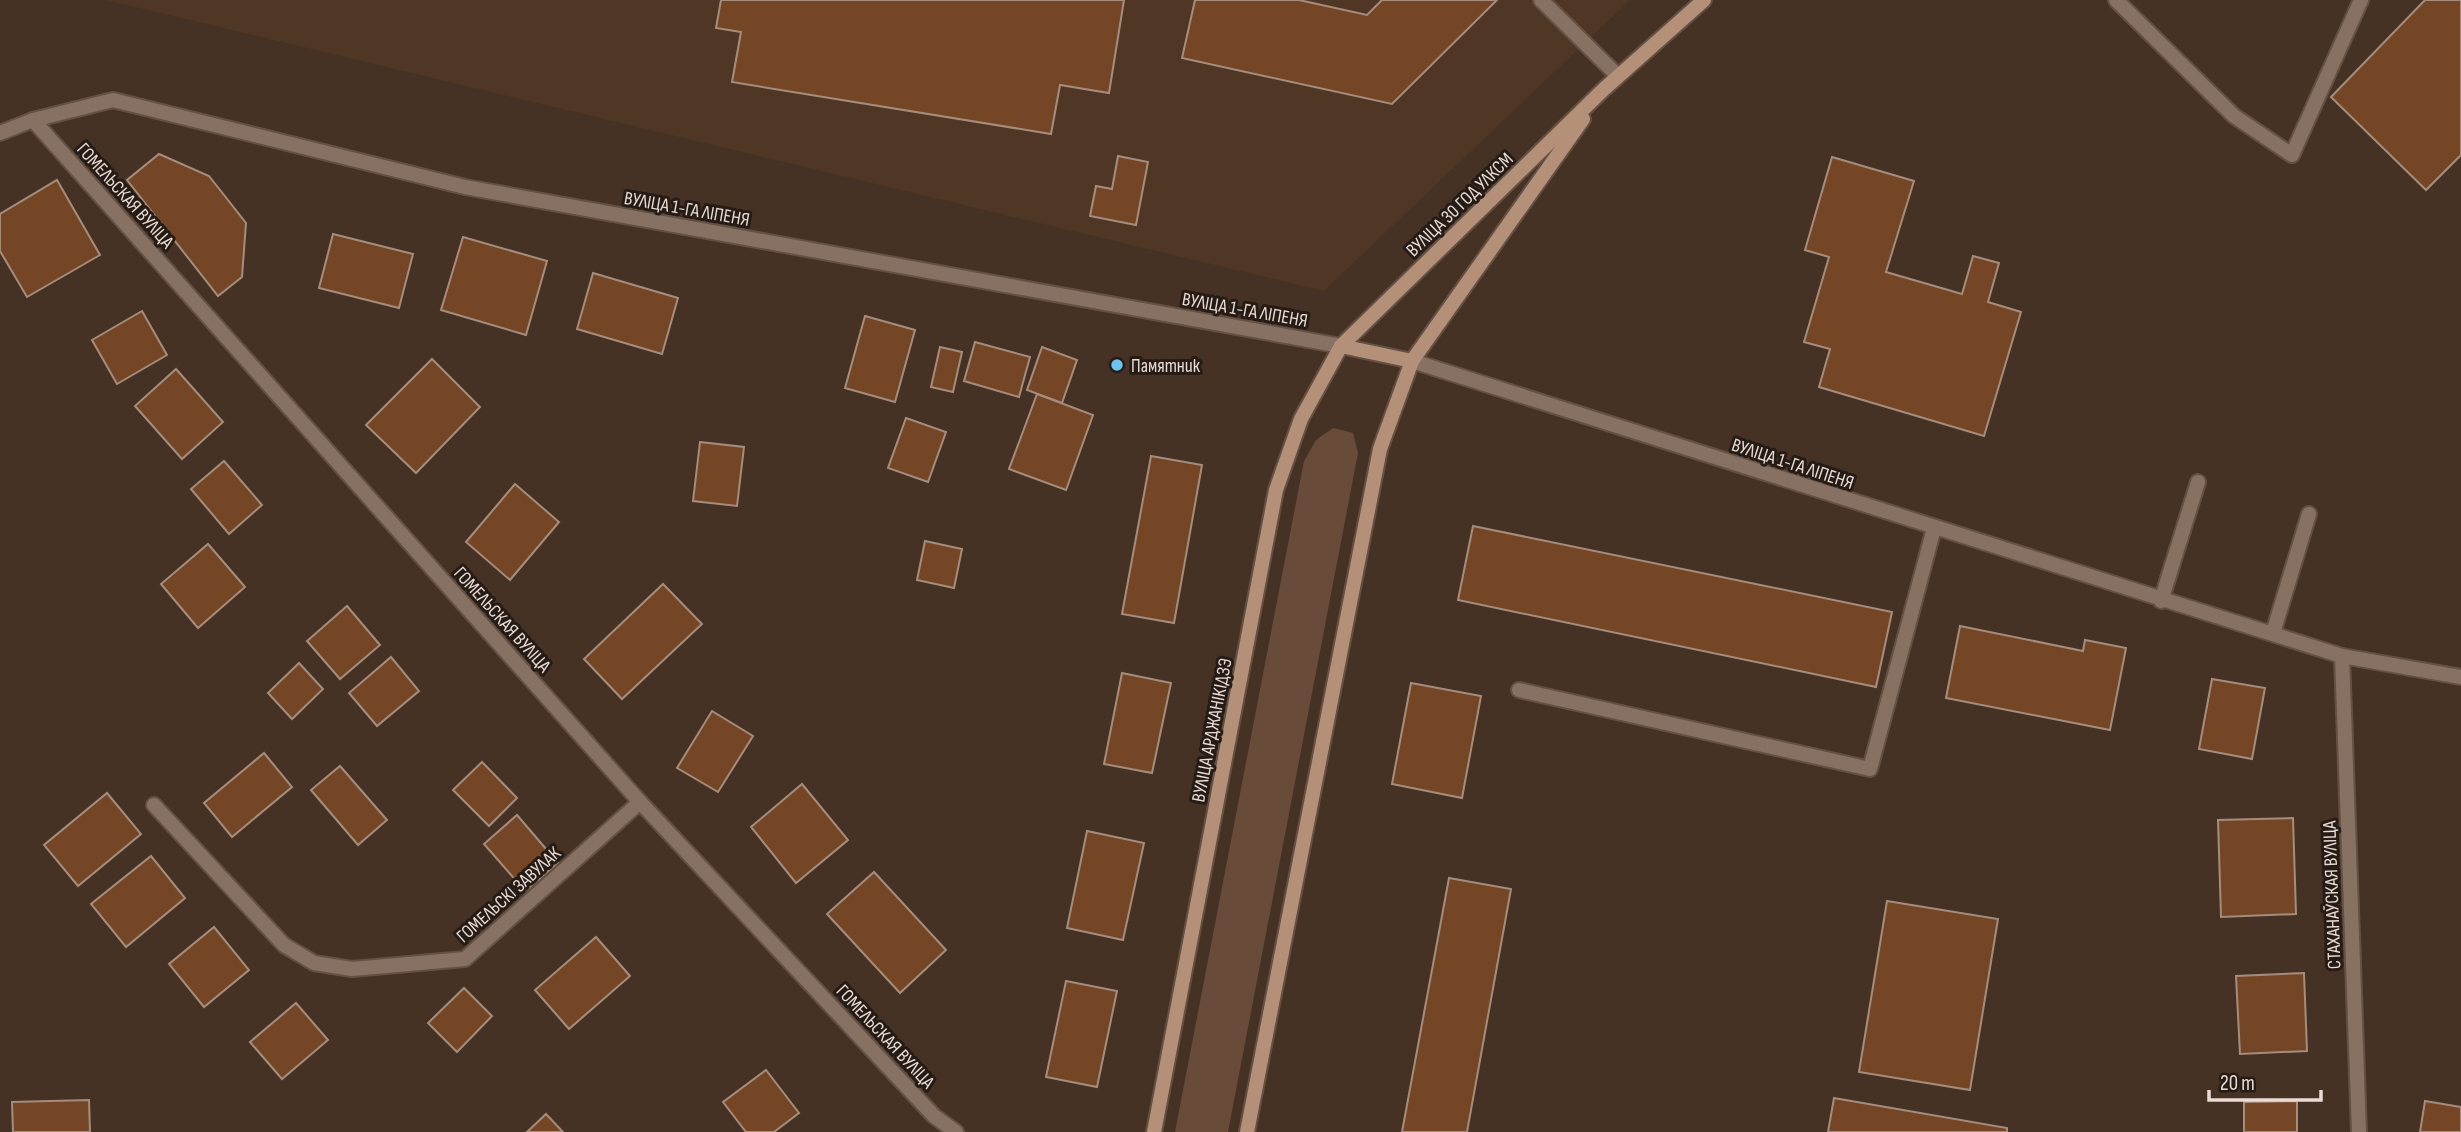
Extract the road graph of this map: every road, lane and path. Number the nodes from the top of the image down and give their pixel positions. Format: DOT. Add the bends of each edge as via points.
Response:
graph roads {
  1 [pos="1541,0"];
  2 [pos="1704,0"];
  3 [pos="2116,0"];
  4 [pos="2361,0"];
  5 [pos="1618,76"];
  6 [pos="1604,89"];
  7 [pos="33,120"];
  8 [pos="0,133"];
  9 [pos="1341,346"];
  10 [pos="1412,361"];
  11 [pos="2198,482"];
  12 [pos="2309,514"];
  13 [pos="1934,528"];
  14 [pos="2161,601"];
  15 [pos="2273,633"];
  16 [pos="2342,656"];
  17 [pos="2461,677"];
  18 [pos="1519,690"];
  19 [pos="640,802"];
  20 [pos="154,805"];
  21 [pos="956,1132"];
  22 [pos="1154,1132"];
  23 [pos="1247,1132"];
  24 [pos="2359,1132"];
  1 -- 5 [label="street"];
  2 -- 5 [label="main road, ВУЛІЦА 30 ГОД УЛКСМ"];
  3 -- 4 [label="street" via="2234,116 2292,155"];
  5 -- 6 [label="main road, ВУЛІЦА 30 ГОД УЛКСМ"];
  6 -- 9 [label="main road, ВУЛІЦА 30 ГОД УЛКСМ"];
  6 -- 10 [label="main road, ВУЛІЦА 30 ГОД УЛКСМ"];
  7 -- 8 [label="street, ВУЛІЦА 1-ГА ЛІПЕНЯ"];
  7 -- 9 [label="street, ВУЛІЦА 1-ГА ЛІПЕНЯ" via="113,100 465,187"];
  7 -- 19 [label="street, ГОМЕЛЬСКАЯ ВУЛІЦА"];
  9 -- 10 [label="main road, ВУЛІЦА 1-ГА ЛІПЕНЯ"];
  9 -- 22 [label="main road, ВУЛІЦА АРДЖАНІКІДЗЭ" via="1301,419 1276,490"];
  10 -- 13 [label="street, ВУЛІЦА 1-ГА ЛІПЕНЯ"];
  10 -- 23 [label="main road" via="1380,449"];
  11 -- 14 [label="street"];
  12 -- 15 [label="street"];
  13 -- 14 [label="street, ВУЛІЦА 1-ГА ЛІПЕНЯ"];
  13 -- 18 [label="street" via="1870,769"];
  14 -- 15 [label="street, ВУЛІЦА 1-ГА ЛІПЕНЯ"];
  15 -- 16 [label="street, ВУЛІЦА 1-ГА ЛІПЕНЯ"];
  16 -- 17 [label="street, ВУЛІЦА 1-ГА ЛІПЕНЯ"];
  16 -- 24 [label="street, СТАХАНАЎСКАЯ ВУЛІЦА"];
  19 -- 20 [label="street, ГОМЕЛЬСКІ ЗАВУЛАК" via="465,959 352,969 314,963 284,945"];
  19 -- 21 [label="street, ГОМЕЛЬСКАЯ ВУЛІЦА" via="934,1116"];
}
